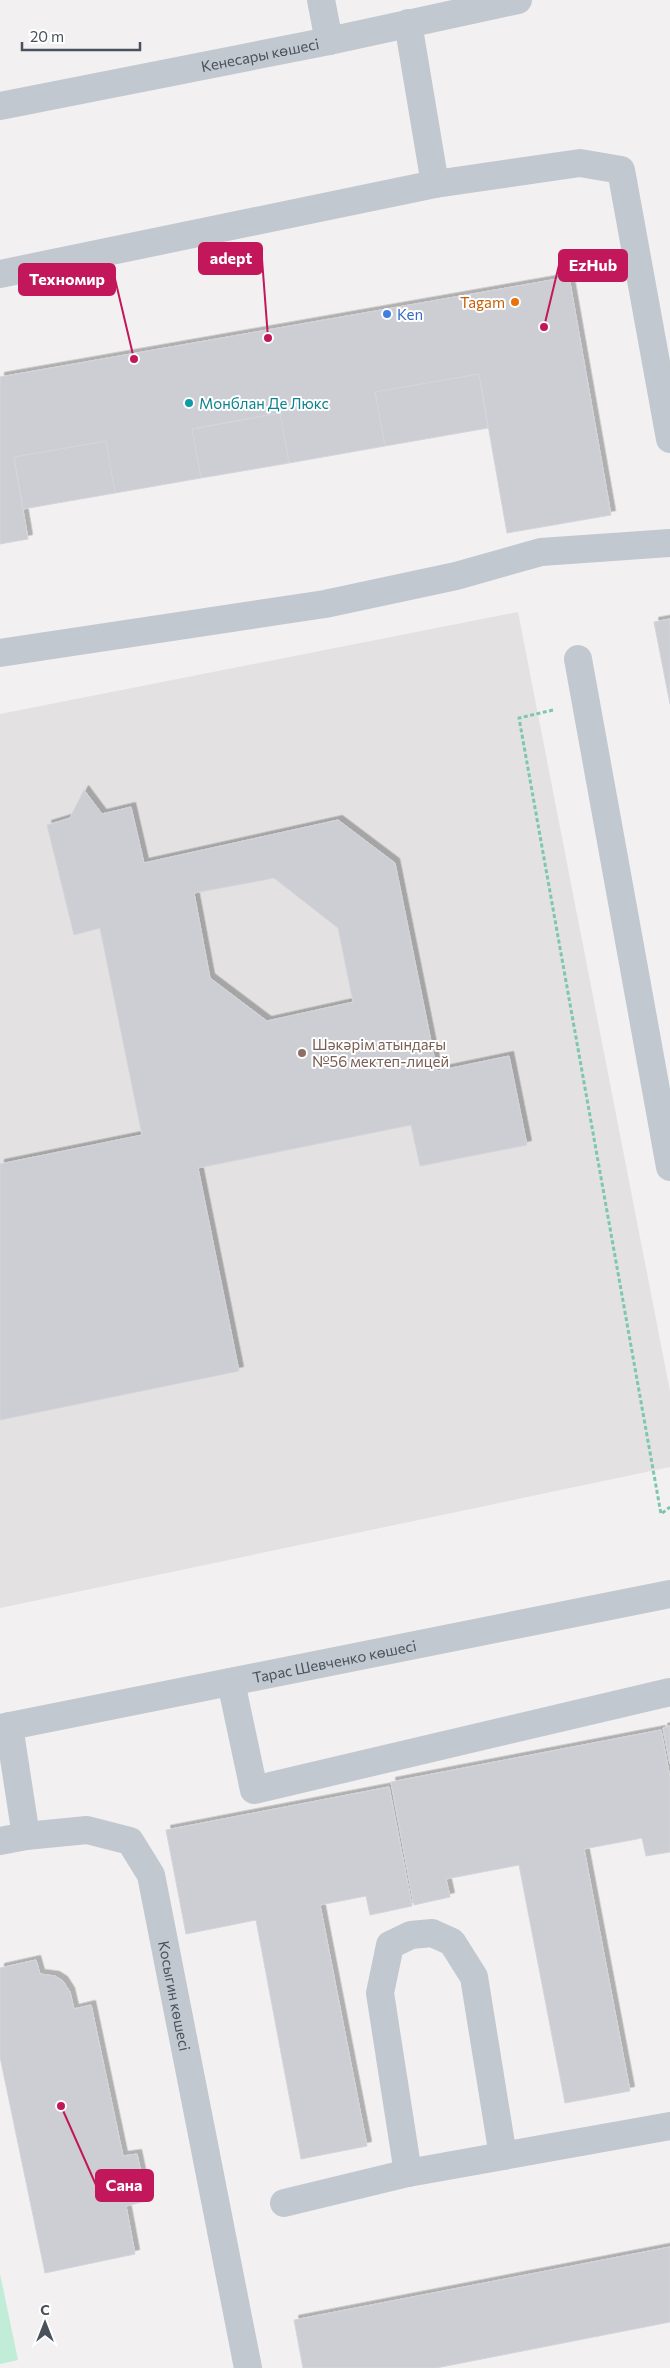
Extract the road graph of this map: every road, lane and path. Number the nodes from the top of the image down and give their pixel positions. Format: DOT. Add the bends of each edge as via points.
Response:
graph roads {
  1 [pos="321,0"];
  2 [pos="518,0"];
  3 [pos="408,23"];
  4 [pos="329,41"];
  5 [pos="0,106"];
  6 [pos="435,184"];
  7 [pos="0,274"];
  8 [pos="670,440"];
  9 [pos="670,543"];
  10 [pos="0,653"];
  11 [pos="578,659"];
  12 [pos="586,703"];
  13 [pos="670,1167"];
  14 [pos="670,1507"];
  15 [pos="670,1594"];
  16 [pos="231,1682"];
  17 [pos="670,1692"];
  18 [pos="4,1727"];
  19 [pos="26,1836"];
  20 [pos="0,1841"];
  21 [pos="670,2126"];
  22 [pos="503,2156"];
  23 [pos="408,2173"];
  24 [pos="284,2203"];
  25 [pos="248,2368"];
  1 -- 4 [label="street"];
  2 -- 3 [label="street, Кенесары көшесі"];
  3 -- 4 [label="street, Кенесары көшесі"];
  3 -- 6 [label="street"];
  4 -- 5 [label="street, Кенесары көшесі"];
  6 -- 7 [label="street"];
  6 -- 8 [label="street" via="580,163 621,170"];
  9 -- 10 [label="street" via="541,552 456,576 325,604"];
  11 -- 12 [label="street"];
  12 -- 13 [label="street"];
  12 -- 14 [label="path" via="519,718 661,1514"];
  15 -- 16 [label="street, Тарас Шевченко көшесі"];
  16 -- 17 [label="street" via="254,1790"];
  16 -- 18 [label="street, Тарас Шевченко көшесі"];
  18 -- 19 [label="street"];
  19 -- 20 [label="street, Косыгин көшесі"];
  19 -- 25 [label="street, Косыгин көшесі" via="87,1830 130,1842 151,1875"];
  21 -- 22 [label="street"];
  22 -- 23 [label="street"];
  22 -- 23 [label="street" via="474,1977 452,1942 432,1932 411,1935 390,1945 380,1993"];
  23 -- 24 [label="street"];
}
